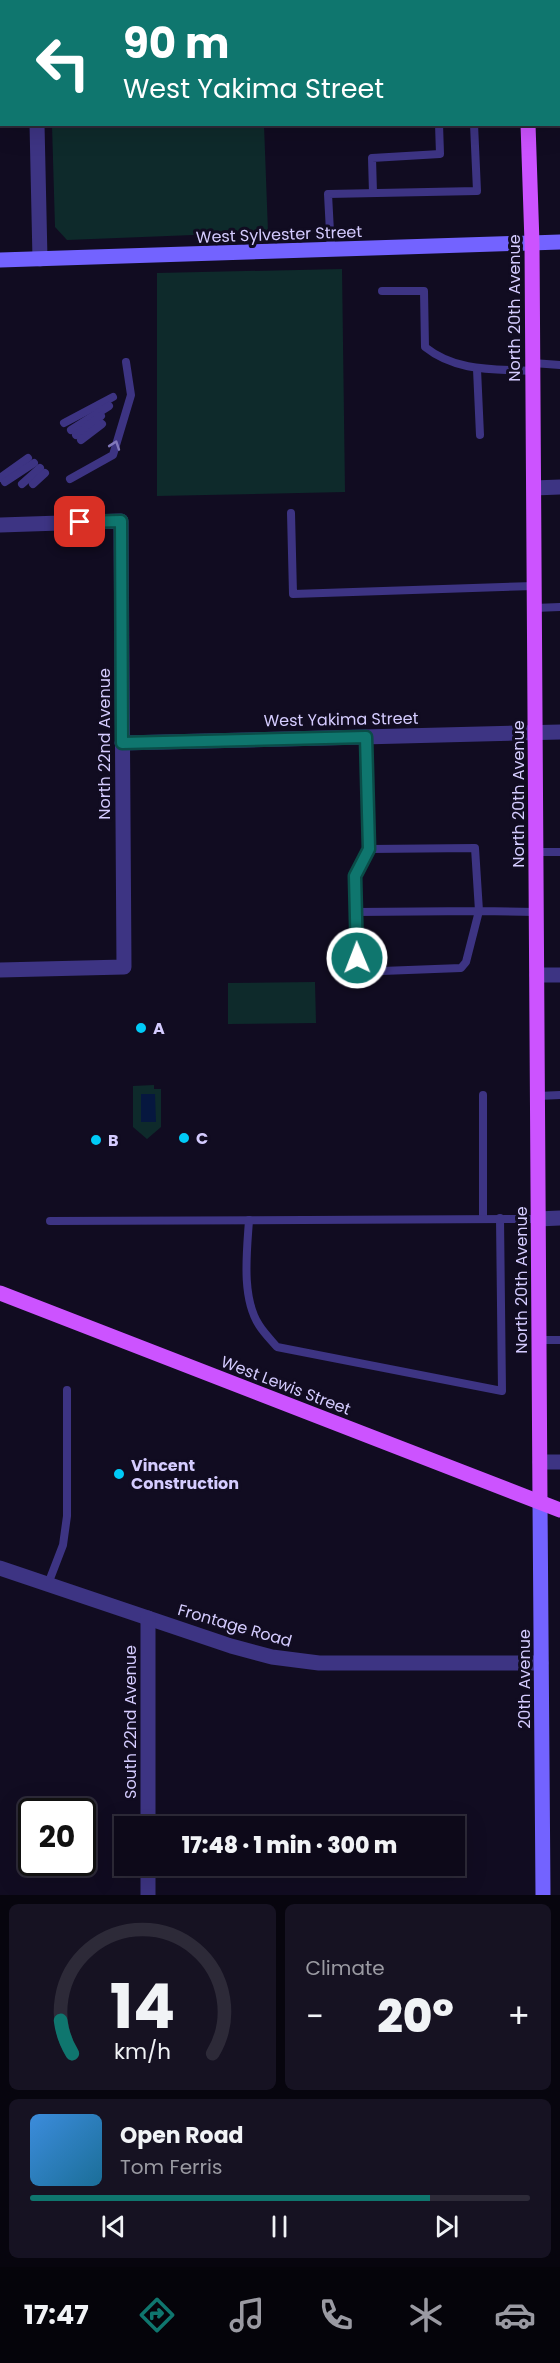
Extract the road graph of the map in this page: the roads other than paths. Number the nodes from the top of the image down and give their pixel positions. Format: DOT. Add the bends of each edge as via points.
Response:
graph roads {
  1 [pos="37,126"];
  2 [pos="439,126"];
  3 [pos="474,126"];
  4 [pos="528,126"];
  5 [pos="372,193"];
  6 [pos="560,242"];
  7 [pos="532,243"];
  8 [pos="331,250"];
  9 [pos="40,259"];
  10 [pos="0,260"];
  11 [pos="382,291"];
  12 [pos="126,362"];
  13 [pos="560,365"];
  14 [pos="533,367"];
  15 [pos="477,369"];
  16 [pos="113,398"];
  17 [pos="108,410"];
  18 [pos="64,423"];
  19 [pos="102,424"];
  20 [pos="480,435"];
  21 [pos="37,466"];
  22 [pos="70,479"];
  23 [pos="3,480"];
  24 [pos="22,484"];
  25 [pos="33,484"];
  26 [pos="534,488"];
  27 [pos="560,488"];
  28 [pos="291,513"];
  29 [pos="0,525"];
  30 [pos="534,586"];
  31 [pos="560,607"];
  32 [pos="534,608"];
  33 [pos="560,732"];
  34 [pos="535,733"];
  35 [pos="366,737"];
  36 [pos="122,743"];
  37 [pos="369,849"];
  38 [pos="536,852"];
  39 [pos="560,852"];
  40 [pos="479,911"];
  41 [pos="355,912"];
  42 [pos="536,912"];
  43 [pos="0,970"];
  44 [pos="537,975"];
  45 [pos="560,975"];
  46 [pos="483,1095"];
  47 [pos="560,1095"];
  48 [pos="537,1096"];
  49 [pos="483,1218"];
  50 [pos="500,1218"];
  51 [pos="560,1218"];
  52 [pos="538,1219"];
  53 [pos="249,1220"];
  54 [pos="50,1221"];
  55 [pos="0,1293"];
  56 [pos="539,1340"];
  57 [pos="560,1340"];
  58 [pos="68,1390"];
  59 [pos="540,1462"];
  60 [pos="560,1462"];
  61 [pos="540,1502"];
  62 [pos="560,1510"];
  63 [pos="0,1568"];
  64 [pos="48,1584"];
  65 [pos="148,1618"];
  66 [pos="542,1663"];
  67 [pos="148,1816"];
  68 [pos="148,1876"];
  69 [pos="148,1895"];
  70 [pos="543,1895"];
  1 -- 9 [label="street"];
  2 -- 5 [label="lane" via="440,154 372,158"];
  3 -- 5 [label="lane" via="477,191"];
  4 -- 7 [label="main road, North 20th Avenue"];
  5 -- 8 [label="lane" via="328,194"];
  6 -- 7 [label="street, West Sylvester Street"];
  7 -- 8 [label="street, West Sylvester Street"];
  7 -- 14 [label="main road, North 20th Avenue"];
  8 -- 9 [label="street, West Sylvester Street"];
  9 -- 10 [label="street, West Sylvester Street"];
  11 -- 15 [label="lane" via="424,291 425,347 441,360"];
  22 -- 12 [label="lane, one-way" via="113,455 131,396"];
  13 -- 14 [label="lane"];
  14 -- 15 [label="lane"];
  14 -- 26 [label="main road, North 20th Avenue"];
  15 -- 20 [label="lane"];
  16 -- 18 [label="lane"];
  17 -- 19 [label="lane" via="76,435"];
  21 -- 23 [label="lane"];
  21 -- 24 [label="lane"];
  21 -- 25 [label="lane"];
  26 -- 27 [label="street"];
  26 -- 30 [label="main road, North 20th Avenue"];
  28 -- 30 [label="lane" via="293,594"];
  29 -- 36 [label="street, North 22nd Avenue" via="121,521"];
  30 -- 32 [label="main road, North 20th Avenue"];
  31 -- 32 [label="lane"];
  32 -- 34 [label="main road, North 20th Avenue"];
  33 -- 34 [label="street, West Yakima Street"];
  34 -- 35 [label="street, West Yakima Street"];
  34 -- 38 [label="main road, North 20th Avenue"];
  35 -- 36 [label="street, West Yakima Street"];
  35 -- 37 [label="lane"];
  36 -- 43 [label="street, North 22nd Avenue" via="124,967"];
  37 -- 40 [label="lane" via="475,848"];
  37 -- 41 [label="lane" via="355,876"];
  38 -- 39 [label="lane"];
  38 -- 42 [label="main road, North 20th Avenue"];
  40 -- 41 [label="lane"];
  40 -- 41 [label="lane" via="466,962 460,968 382,971 357,958"];
  40 -- 42 [label="lane"];
  42 -- 44 [label="main road, North 20th Avenue"];
  44 -- 45 [label="street"];
  44 -- 48 [label="main road, North 20th Avenue"];
  46 -- 49 [label="lane"];
  47 -- 48 [label="lane"];
  48 -- 52 [label="main road, North 20th Avenue"];
  49 -- 50 [label="lane"];
  49 -- 53 [label="lane"];
  50 -- 52 [label="lane"];
  50 -- 53 [label="lane" via="502,1391 277,1347 258,1324 250,1299"];
  51 -- 52 [label="street"];
  52 -- 56 [label="main road, North 20th Avenue"];
  53 -- 54 [label="lane"];
  55 -- 61 [label="main road, West Lewis Street"];
  56 -- 57 [label="lane"];
  56 -- 59 [label="main road, North 20th Avenue"];
  58 -- 64 [label="lane" via="67,1516 63,1545"];
  59 -- 60 [label="street"];
  59 -- 61 [label="main road, 20th Avenue"];
  61 -- 62 [label="main road, West Lewis Street"];
  61 -- 66 [label="street, 20th Avenue"];
  63 -- 64 [label="street, Frontage Road"];
  64 -- 65 [label="street, Frontage Road"];
  65 -- 66 [label="street, Frontage Road" via="250,1651 307,1662"];
  65 -- 67 [label="street, South 22nd Avenue"];
  66 -- 70 [label="street, 20th Avenue"];
  68 -- 69 [label="street"];
}
